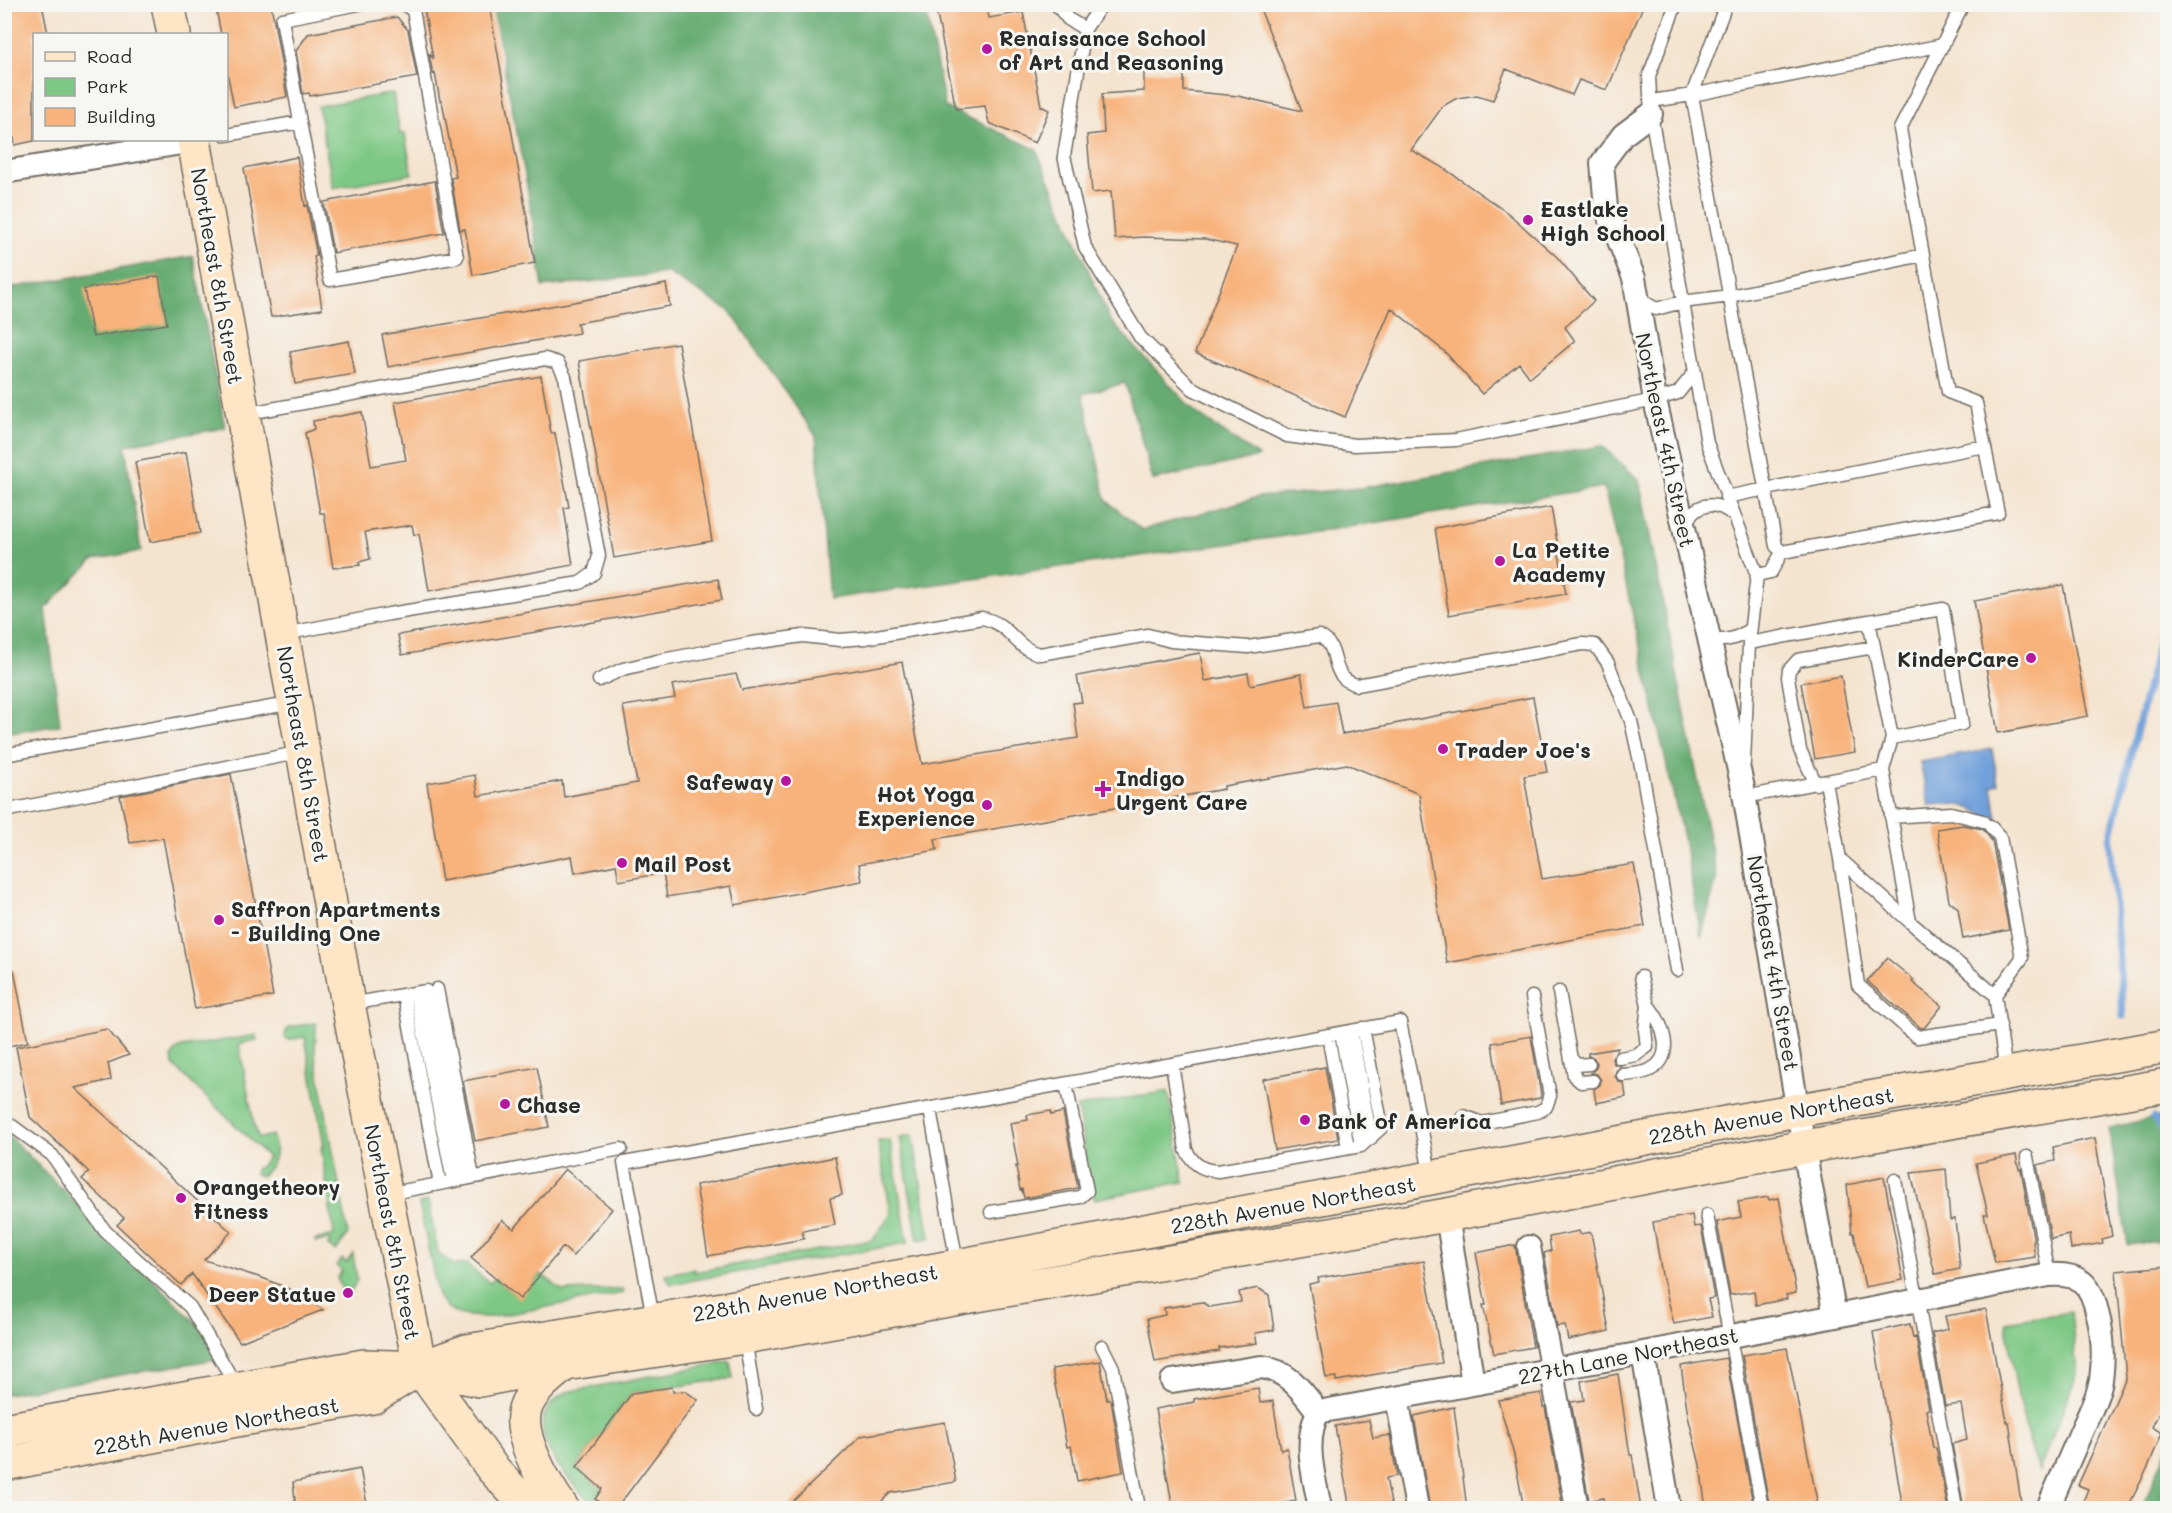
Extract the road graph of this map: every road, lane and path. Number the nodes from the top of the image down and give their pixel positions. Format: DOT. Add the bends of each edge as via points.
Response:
graph roads {
  1 [pos="168,4"];
  2 [pos="358,4"];
  3 [pos="403,4"];
  4 [pos="1056,4"];
  5 [pos="1102,4"];
  6 [pos="1676,4"];
  7 [pos="1726,4"];
  8 [pos="1963,4"];
  9 [pos="1086,29"];
  10 [pos="174,33"];
  11 [pos="1943,45"];
  12 [pos="1692,95"];
  13 [pos="1651,107"];
  14 [pos="300,122"];
  15 [pos="228,135"];
  16 [pos="192,141"];
  17 [pos="198,141"];
  18 [pos="4,172"];
  19 [pos="1923,255"];
  20 [pos="1634,278"];
  21 [pos="1730,296"];
  22 [pos="1682,302"];
  23 [pos="1694,373"];
  24 [pos="1655,400"];
  25 [pos="243,415"];
  26 [pos="1984,446"];
  27 [pos="1765,489"];
  28 [pos="1726,497"];
  29 [pos="1734,516"];
  30 [pos="1686,538"];
  31 [pos="1782,552"];
  32 [pos="1757,575"];
  33 [pos="1869,621"];
  34 [pos="1750,629"];
  35 [pos="282,634"];
  36 [pos="1708,634"];
  37 [pos="1749,643"];
  38 [pos="1874,647"];
  39 [pos="599,680"];
  40 [pos="294,703"];
  41 [pos="1892,738"];
  42 [pos="303,752"];
  43 [pos="4,755"];
  44 [pos="1883,770"];
  45 [pos="1821,783"];
  46 [pos="1744,793"];
  47 [pos="4,811"];
  48 [pos="1951,813"];
  49 [pos="1892,817"];
  50 [pos="1968,824"];
  51 [pos="1994,847"];
  52 [pos="1840,858"];
  53 [pos="2005,861"];
  54 [pos="1910,922"];
  55 [pos="1677,970"];
  56 [pos="1641,977"];
  57 [pos="421,992"];
  58 [pos="1559,992"];
  59 [pos="1995,995"];
  60 [pos="1532,997"];
  61 [pos="348,1004"];
  62 [pos="1648,1005"];
  63 [pos="2000,1025"];
  64 [pos="1346,1032"];
  65 [pos="2168,1046"];
  66 [pos="1571,1058"];
  67 [pos="1620,1058"];
  68 [pos="1172,1064"];
  69 [pos="1589,1064"];
  70 [pos="2006,1074"];
  71 [pos="1623,1075"];
  72 [pos="1593,1081"];
  73 [pos="1066,1084"];
  74 [pos="2168,1085"];
  75 [pos="930,1109"];
  76 [pos="1799,1110"];
  77 [pos="1463,1116"];
  78 [pos="4,1120"];
  79 [pos="1360,1144"];
  80 [pos="1804,1147"];
  81 [pos="621,1149"];
  82 [pos="2027,1157"];
  83 [pos="1431,1178"];
  84 [pos="457,1180"];
  85 [pos="1895,1180"];
  86 [pos="386,1194"];
  87 [pos="992,1212"];
  88 [pos="1447,1215"];
  89 [pos="1707,1215"];
  90 [pos="1320,1236"];
  91 [pos="1064,1246"];
  92 [pos="1529,1247"];
  93 [pos="957,1266"];
  94 [pos="2049,1275"];
  95 [pos="958,1298"];
  96 [pos="1917,1301"];
  97 [pos="1835,1316"];
  98 [pos="653,1321"];
  99 [pos="801,1327"];
  100 [pos="1729,1336"];
  101 [pos="745,1337"];
  102 [pos="1101,1346"];
  103 [pos="1644,1353"];
  104 [pos="565,1364"];
  105 [pos="420,1368"];
  106 [pos="1551,1370"];
  107 [pos="1172,1381"];
  108 [pos="1473,1384"];
  109 [pos="239,1389"];
  110 [pos="1397,1398"];
  111 [pos="756,1409"];
  112 [pos="1318,1412"];
  113 [pos="4,1430"];
  114 [pos="4,1464"];
  115 [pos="529,1509"];
  116 [pos="562,1509"];
  117 [pos="1138,1509"];
  118 [pos="1320,1509"];
  119 [pos="1417,1509"];
  120 [pos="1577,1509"];
  121 [pos="1669,1509"];
  122 [pos="1761,1509"];
  123 [pos="1956,1509"];
  124 [pos="2048,1509"];
  1 -- 10 [label="main road"];
  2 -- 14 [label="lane" via="282,19"];
  3 -- 14 [label="lane" via="413,10 458,256 330,280"];
  4 -- 9 [label="lane" via="1068,19"];
  5 -- 9 [label="lane"];
  6 -- 13 [label="lane, Northeast 4th Street" via="1649,76"];
  7 -- 12 [label="lane"];
  8 -- 11 [label="lane"];
  9 -- 24 [label="lane" via="1064,156 1084,247 1140,337 1193,389 1287,436 1355,445 1456,440"];
  11 -- 12 [label="lane"];
  11 -- 19 [label="lane" via="1900,129"];
  12 -- 13 [label="lane"];
  12 -- 21 [label="lane"];
  13 -- 20 [label="street, Northeast 4th Street" via="1602,164 1606,208"];
  13 -- 22 [label="lane, Northeast 4th Street"];
  14 -- 15 [label="lane"];
  16 -- 18 [label="street"];
  17 -- 25 [label="main road, Northeast 8th Street"];
  19 -- 21 [label="lane"];
  19 -- 26 [label="lane" via="1948,392 1976,403"];
  20 -- 22 [label="lane" via="1644,302 1656,309"];
  20 -- 24 [label="street, Northeast 4th Street"];
  21 -- 22 [label="lane"];
  21 -- 27 [label="lane"];
  22 -- 23 [label="lane, Northeast 4th Street"];
  23 -- 24 [label="lane" via="1678,393"];
  23 -- 28 [label="lane, Northeast 4th Street" via="1707,443"];
  24 -- 30 [label="street, Northeast 4th Street"];
  25 -- 35 [label="main road, Northeast 8th Street"];
  25 -- 35 [label="lane" via="545,359 558,363 566,377 599,556 594,573 580,583"];
  26 -- 27 [label="lane"];
  26 -- 31 [label="lane" via="1998,513"];
  27 -- 28 [label="lane"];
  27 -- 31 [label="lane" via="1776,546"];
  28 -- 29 [label="lane, Northeast 4th Street"];
  29 -- 30 [label="lane" via="1723,506 1707,505 1692,512 1686,523"];
  29 -- 32 [label="lane, Northeast 4th Street"];
  30 -- 36 [label="street, Northeast 4th Street"];
  31 -- 32 [label="lane" via="1771,572"];
  32 -- 34 [label="lane, Northeast 4th Street"];
  33 -- 37 [label="lane"];
  33 -- 38 [label="lane"];
  33 -- 41 [label="lane" via="1943,609 1962,724"];
  34 -- 36 [label="lane" via="1725,641 1713,640"];
  34 -- 37 [label="lane, Northeast 4th Street"];
  35 -- 40 [label="main road, Northeast 8th Street"];
  36 -- 46 [label="street, Northeast 4th Street"];
  37 -- 46 [label="lane, Northeast 4th Street"];
  38 -- 41 [label="lane"];
  38 -- 45 [label="lane" via="1798,660 1789,670 1800,750"];
  39 -- 55 [label="lane" via="634,666 752,643 803,636 865,638 982,618 994,620 1028,651 1040,654 1148,635 1171,641 1248,647 1319,636 1327,640 1341,677 1357,685 1594,645 1608,663 1631,721"];
  40 -- 42 [label="main road, Northeast 8th Street"];
  40 -- 43 [label="lane"];
  41 -- 44 [label="lane"];
  42 -- 47 [label="lane"];
  42 -- 61 [label="main road, Northeast 8th Street"];
  44 -- 45 [label="lane"];
  44 -- 49 [label="lane"];
  45 -- 46 [label="lane"];
  45 -- 52 [label="lane"];
  46 -- 76 [label="street, Northeast 4th Street"];
  48 -- 49 [label="lane"];
  48 -- 50 [label="lane"];
  48 -- 53 [label="lane" via="1987,824 2000,837"];
  49 -- 54 [label="lane"];
  51 -- 53 [label="lane"];
  52 -- 54 [label="lane"];
  52 -- 63 [label="lane" via="1858,985 1917,1037"];
  53 -- 59 [label="lane" via="2022,958"];
  54 -- 59 [label="lane"];
  56 -- 62 [label="lane"];
  57 -- 61 [label="lane"];
  57 -- 84 [label="lane"];
  57 -- 84 [label="lane"];
  58 -- 66 [label="lane"];
  59 -- 63 [label="lane"];
  60 -- 77 [label="lane" via="1550,1096 1546,1107 1538,1113 1482,1123"];
  61 -- 86 [label="main road, Northeast 8th Street"];
  62 -- 67 [label="lane" via="1647,1047"];
  62 -- 71 [label="lane" via="1663,1032 1664,1056 1648,1071"];
  63 -- 70 [label="lane"];
  64 -- 68 [label="lane"];
  64 -- 79 [label="lane"];
  64 -- 79 [label="lane" via="1382,1127"];
  64 -- 83 [label="lane" via="1400,1022"];
  65 -- 70 [label="main road, 228th Avenue Northeast"];
  66 -- 69 [label="lane" via="1576,1065"];
  66 -- 72 [label="lane" via="1576,1078"];
  68 -- 73 [label="lane"];
  68 -- 79 [label="lane" via="1186,1150 1204,1170 1218,1171"];
  70 -- 76 [label="main road, 228th Avenue Northeast"];
  73 -- 75 [label="lane"];
  73 -- 87 [label="lane" via="1087,1191 1080,1197"];
  74 -- 80 [label="main road, 228th Avenue Northeast"];
  75 -- 93 [label="lane"];
  75 -- 98 [label="lane" via="624,1163"];
  76 -- 80 [label="street, Northeast 4th Street"];
  76 -- 83 [label="main road, 228th Avenue Northeast"];
  78 -- 109 [label="lane" via="52,1155 105,1231 190,1307"];
  80 -- 88 [label="main road, 228th Avenue Northeast"];
  80 -- 97 [label="street, Northeast 4th Street"];
  81 -- 84 [label="lane"];
  82 -- 94 [label="lane"];
  83 -- 90 [label="main road" via="1428,1197 1417,1204 1377,1211"];
  83 -- 91 [label="main road, 228th Avenue Northeast"];
  84 -- 86 [label="lane"];
  85 -- 96 [label="lane"];
  86 -- 105 [label="main road, Northeast 8th Street"];
  88 -- 90 [label="main road, 228th Avenue Northeast"];
  88 -- 108 [label="street"];
  89 -- 100 [label="lane"];
  90 -- 95 [label="main road, 228th Avenue Northeast"];
  91 -- 93 [label="main road, 228th Avenue Northeast"];
  91 -- 95 [label="main road" via="1039,1263 965,1284"];
  92 -- 106 [label="street"];
  93 -- 98 [label="main road, 228th Avenue Northeast"];
  93 -- 99 [label="main road" via="925,1287 830,1311"];
  94 -- 96 [label="street, 227th Lane Northeast"];
  94 -- 124 [label="street, 227th Lane Northeast" via="2071,1275 2093,1294 2101,1326 2102,1355 2101,1382 2091,1411"];
  95 -- 99 [label="main road, 228th Avenue Northeast"];
  96 -- 97 [label="street, 227th Lane Northeast"];
  96 -- 123 [label="lane"];
  97 -- 100 [label="street, 227th Lane Northeast"];
  98 -- 105 [label="main road, 228th Avenue Northeast" via="467,1351"];
  99 -- 101 [label="main road, 228th Avenue Northeast"];
  100 -- 103 [label="street, 227th Lane Northeast"];
  100 -- 122 [label="lane"];
  101 -- 104 [label="main road, 228th Avenue Northeast"];
  101 -- 111 [label="lane"];
  102 -- 117 [label="lane" via="1113,1368"];
  103 -- 106 [label="street, 227th Lane Northeast"];
  103 -- 121 [label="street"];
  104 -- 105 [label="main road, 228th Avenue Northeast" via="480,1380"];
  104 -- 116 [label="main road" via="542,1383 525,1408 523,1423 540,1471"];
  105 -- 109 [label="main road, 228th Avenue Northeast" via="364,1366"];
  105 -- 114 [label="main road, 228th Avenue Northeast" via="373,1397"];
  105 -- 115 [label="main road" via="492,1468"];
  106 -- 108 [label="street, 227th Lane Northeast"];
  106 -- 120 [label="street"];
  107 -- 112 [label="street" via="1271,1368 1303,1391"];
  108 -- 110 [label="street, 227th Lane Northeast"];
  109 -- 113 [label="main road, 228th Avenue Northeast"];
  110 -- 112 [label="street, 227th Lane Northeast"];
  110 -- 119 [label="street"];
  112 -- 118 [label="street" via="1311,1425 1310,1450"];
}
